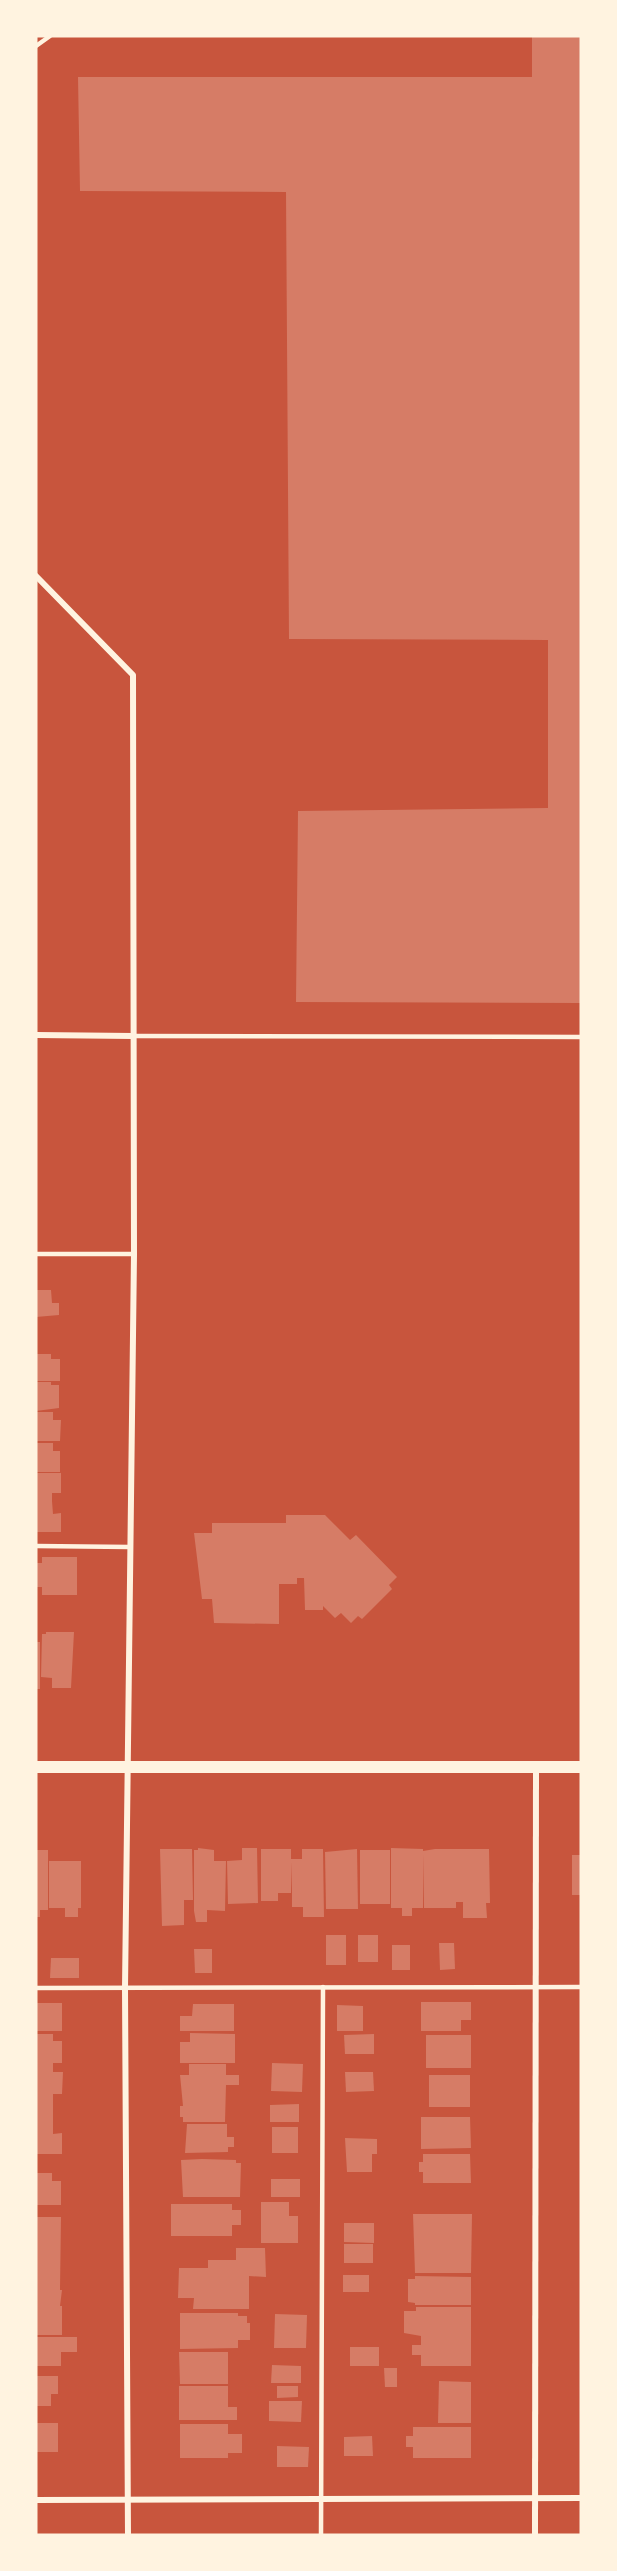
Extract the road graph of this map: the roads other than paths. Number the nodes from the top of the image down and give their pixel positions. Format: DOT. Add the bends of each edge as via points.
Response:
graph roads {
  1 [pos="50,36"];
  2 [pos="36,46"];
  3 [pos="36,576"];
  4 [pos="36,1035"];
  5 [pos="133,1036"];
  6 [pos="581,1037"];
  7 [pos="36,1254"];
  8 [pos="134,1254"];
  9 [pos="36,1546"];
  10 [pos="130,1547"];
  11 [pos="36,1767"];
  12 [pos="130,1767"];
  13 [pos="536,1767"];
  14 [pos="581,1767"];
  15 [pos="323,1987"];
  16 [pos="36,1988"];
  17 [pos="125,1988"];
  18 [pos="535,1988"];
  19 [pos="581,1988"];
  20 [pos="536,2498"];
  21 [pos="581,2499"];
  22 [pos="36,2500"];
  23 [pos="128,2500"];
  24 [pos="322,2501"];
  25 [pos="128,2535"];
  26 [pos="321,2535"];
  27 [pos="535,2535"];
  1 -- 2 [label="lane"];
  3 -- 5 [label="street" via="133,675"];
  4 -- 5 [label="street"];
  5 -- 6 [label="lane"];
  5 -- 8 [label="street"];
  7 -- 8 [label="lane"];
  8 -- 10 [label="street"];
  9 -- 10 [label="lane"];
  10 -- 12 [label="street"];
  11 -- 12 [label="main road"];
  12 -- 13 [label="main road"];
  12 -- 17 [label="street"];
  13 -- 14 [label="main road"];
  13 -- 18 [label="street"];
  15 -- 17 [label="lane"];
  15 -- 18 [label="lane"];
  15 -- 24 [label="lane"];
  16 -- 17 [label="lane"];
  17 -- 23 [label="street"];
  18 -- 19 [label="lane"];
  18 -- 20 [label="street"];
  20 -- 21 [label="street"];
  20 -- 24 [label="street"];
  20 -- 27 [label="street"];
  22 -- 23 [label="street"];
  23 -- 24 [label="street"];
  23 -- 25 [label="street"];
  24 -- 26 [label="lane"];
}
